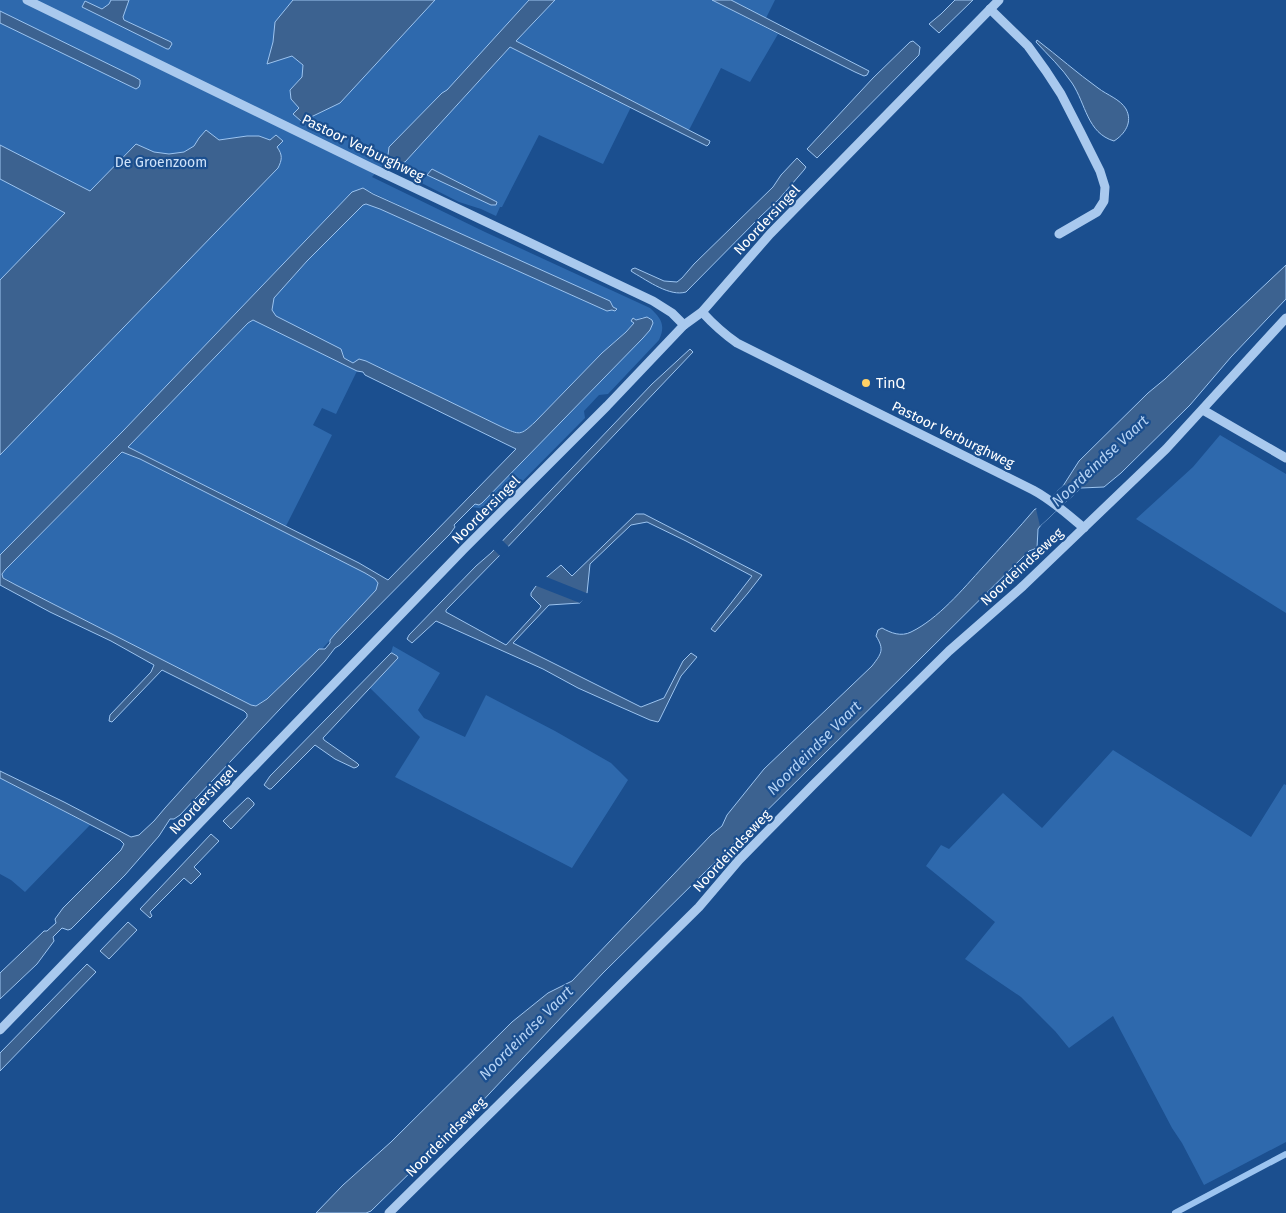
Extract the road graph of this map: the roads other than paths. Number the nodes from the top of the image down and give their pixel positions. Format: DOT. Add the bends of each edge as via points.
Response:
graph roads {
  1 [pos="27,0"];
  2 [pos="999,0"];
  3 [pos="990,9"];
  4 [pos="1060,234"];
  5 [pos="702,312"];
  6 [pos="1286,318"];
  7 [pos="684,325"];
  8 [pos="1203,410"];
  9 [pos="1286,458"];
  10 [pos="1084,528"];
  11 [pos="0,1030"];
  12 [pos="389,1213"];
  1 -- 7 [label="street, Pastoor Verburghweg" via="653,301"];
  2 -- 3 [label="street, Noordersingel"];
  3 -- 4 [label="street" via="1028,46 1061,94 1105,188 1104,202 1097,212"];
  3 -- 5 [label="street, Noordersingel" via="770,234"];
  5 -- 7 [label="street, Noordersingel"];
  5 -- 10 [label="street, Pastoor Verburghweg" via="737,342 1048,498"];
  6 -- 8 [label="street, Noordeindseweg"];
  7 -- 11 [label="street, Noordersingel"];
  8 -- 9 [label="street"];
  8 -- 10 [label="street, Noordeindseweg"];
  10 -- 12 [label="street, Noordeindseweg" via="949,651 820,778 739,860 699,907"];
}
